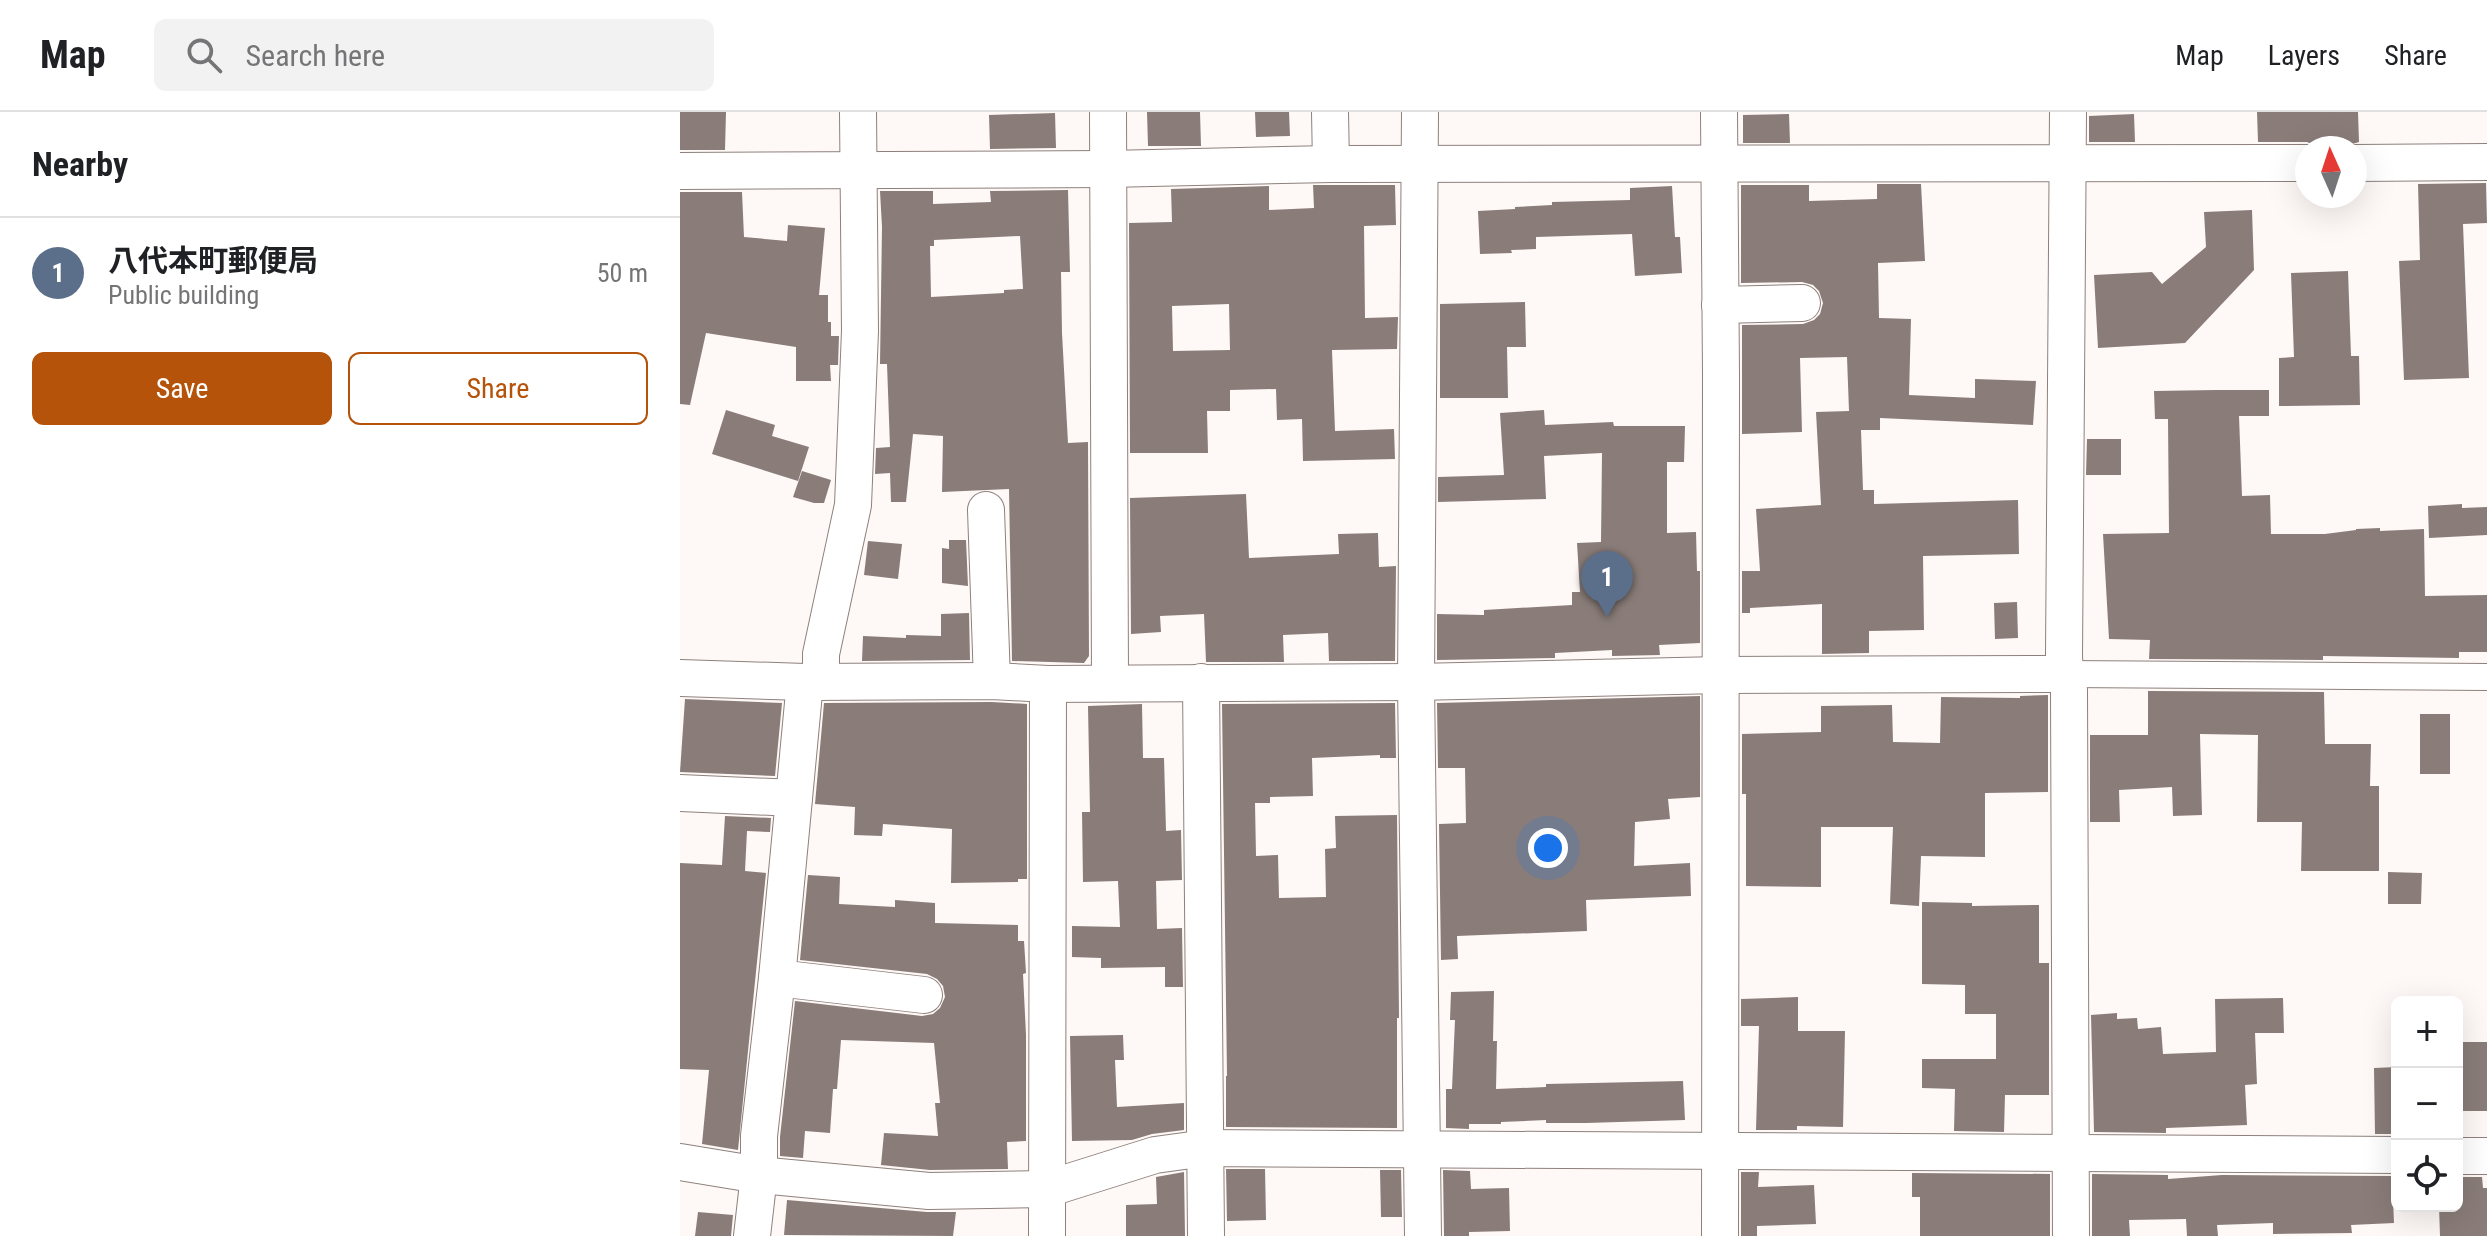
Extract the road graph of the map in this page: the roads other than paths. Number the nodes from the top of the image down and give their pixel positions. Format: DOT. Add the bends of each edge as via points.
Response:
graph roads {
  1 [pos="858,112"];
  2 [pos="1108,112"];
  3 [pos="1330,112"];
  4 [pos="1420,112"];
  5 [pos="1719,112"];
  6 [pos="2068,112"];
  7 [pos="2487,162"];
  8 [pos="1718,163"];
  9 [pos="2295,163"];
  10 [pos="2367,163"];
  11 [pos="1331,164"];
  12 [pos="2068,164"];
  13 [pos="1421,165"];
  14 [pos="858,169"];
  15 [pos="1108,169"];
  16 [pos="680,171"];
  17 [pos="1802,303"];
  18 [pos="1720,305"];
  19 [pos="986,510"];
  20 [pos="2065,674"];
  21 [pos="1720,675"];
  22 [pos="2487,677"];
  23 [pos="680,678"];
  24 [pos="992,681"];
  25 [pos="813,682"];
  26 [pos="1110,682"];
  27 [pos="1201,682"];
  28 [pos="1416,682"];
  29 [pos="1048,684"];
  30 [pos="680,793"];
  31 [pos="794,798"];
  32 [pos="777,978"];
  33 [pos="924,995"];
  34 [pos="1206,1148"];
  35 [pos="1421,1151"];
  36 [pos="1721,1152"];
  37 [pos="2071,1153"];
  38 [pos="2391,1155"];
  39 [pos="2463,1156"];
  40 [pos="2487,1156"];
  41 [pos="680,1162"];
  42 [pos="759,1175"];
  43 [pos="1047,1189"];
  44 [pos="752,1236"];
  45 [pos="1047,1236"];
  46 [pos="1206,1236"];
  47 [pos="1423,1236"];
  48 [pos="1720,1236"];
  49 [pos="2071,1236"];
  1 -- 14 [label="street"];
  2 -- 15 [label="street"];
  3 -- 11 [label="street"];
  4 -- 13 [label="street"];
  5 -- 8 [label="street"];
  6 -- 12 [label="street"];
  7 -- 10 [label="street"];
  8 -- 12 [label="street"];
  8 -- 13 [label="street"];
  8 -- 18 [label="street"];
  9 -- 12 [label="street"];
  11 -- 13 [label="street"];
  11 -- 15 [label="street"];
  12 -- 20 [label="street"];
  13 -- 28 [label="street"];
  14 -- 15 [label="street"];
  14 -- 16 [label="street"];
  14 -- 25 [label="street" via="860,331 853,505"];
  15 -- 26 [label="street"];
  17 -- 18 [label="street"];
  18 -- 21 [label="street"];
  19 -- 24 [label="street"];
  20 -- 21 [label="street"];
  20 -- 22 [label="street"];
  20 -- 37 [label="street"];
  21 -- 28 [label="street"];
  21 -- 36 [label="street"];
  23 -- 25 [label="street"];
  24 -- 25 [label="street"];
  24 -- 29 [label="street"];
  25 -- 31 [label="street"];
  26 -- 27 [label="street"];
  26 -- 29 [label="street"];
  27 -- 28 [label="street"];
  27 -- 34 [label="street"];
  28 -- 35 [label="street"];
  29 -- 43 [label="street"];
  30 -- 31 [label="street"];
  31 -- 32 [label="street"];
  32 -- 33 [label="street"];
  32 -- 42 [label="street"];
  34 -- 35 [label="street"];
  34 -- 43 [label="street" via="1155,1155"];
  34 -- 46 [label="street"];
  35 -- 36 [label="street"];
  35 -- 47 [label="street"];
  36 -- 37 [label="street"];
  36 -- 48 [label="street"];
  37 -- 38 [label="street"];
  37 -- 49 [label="street"];
  39 -- 40 [label="street"];
  41 -- 42 [label="street"];
  42 -- 43 [label="street" via="929,1191"];
  42 -- 44 [label="street"];
  43 -- 45 [label="street"];
}
